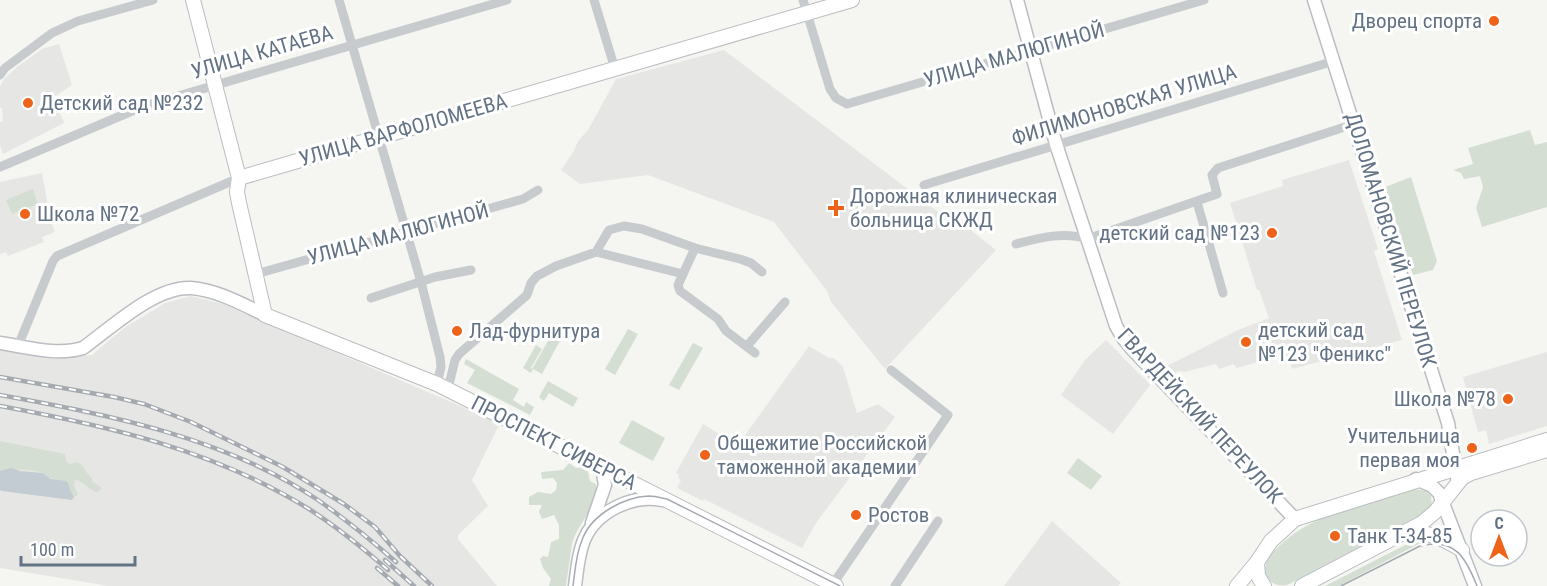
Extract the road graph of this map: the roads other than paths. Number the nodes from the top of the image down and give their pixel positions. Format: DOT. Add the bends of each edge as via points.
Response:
graph roads {
  1 [pos="153,0"];
  2 [pos="193,0"];
  3 [pos="339,0"];
  4 [pos="507,0"];
  5 [pos="594,0"];
  6 [pos="852,0"];
  7 [pos="1017,0"];
  8 [pos="1204,0"];
  9 [pos="1314,0"];
  10 [pos="805,7"];
  11 [pos="353,45"];
  12 [pos="1030,49"];
  13 [pos="1334,61"];
  14 [pos="615,69"];
  15 [pos="0,75"];
  16 [pos="214,84"];
  17 [pos="1354,124"];
  18 [pos="378,137"];
  19 [pos="1056,144"];
  20 [pos="0,166"];
  21 [pos="240,178"];
  22 [pos="924,185"];
  23 [pos="538,190"];
  24 [pos="1197,202"];
  25 [pos="407,231"];
  26 [pos="1087,239"];
  27 [pos="1016,244"];
  28 [pos="695,248"];
  29 [pos="596,252"];
  30 [pos="471,270"];
  31 [pos="762,272"];
  32 [pos="256,274"];
  33 [pos="683,274"];
  34 [pos="421,282"];
  35 [pos="1223,293"];
  36 [pos="371,298"];
  37 [pos="785,302"];
  38 [pos="265,315"];
  39 [pos="0,343"];
  40 [pos="18,346"];
  41 [pos="891,370"];
  42 [pos="443,387"];
  43 [pos="1547,440"];
  44 [pos="1547,450"];
  45 [pos="602,467"];
  46 [pos="1456,467"];
  47 [pos="1416,479"];
  48 [pos="630,481"];
  49 [pos="1458,483"];
  50 [pos="667,501"];
  51 [pos="629,502"];
  52 [pos="1443,502"];
  53 [pos="1295,519"];
  54 [pos="938,521"];
  55 [pos="588,531"];
  56 [pos="1405,533"];
  57 [pos="1462,550"];
  58 [pos="1257,562"];
  59 [pos="575,581"];
  60 [pos="834,585"];
  61 [pos="895,586"];
  62 [pos="1237,586"];
  63 [pos="1264,586"];
  64 [pos="1302,586"];
  65 [pos="1475,586"];
  1 -- 15 [label="street" via="78,21 52,33"];
  2 -- 16 [label="main road"];
  3 -- 11 [label="street"];
  4 -- 11 [label="street, УЛИЦА КАТАЕВА"];
  5 -- 14 [label="street"];
  6 -- 10 [label="main road, УЛИЦА ВАРФОЛОМЕЕВА"];
  7 -- 12 [label="street, ГВАРДЕЙСКИЙ ПЕРЕУЛОК"];
  8 -- 12 [label="street, УЛИЦА МАЛЮГИНОЙ"];
  9 -- 13 [label="street, ДОЛОМАНОВСКИЙ ПЕРЕУЛОК"];
  10 -- 12 [label="street, УЛИЦА МАЛЮГИНОЙ" via="830,89 847,104"];
  10 -- 14 [label="main road, УЛИЦА ВАРФОЛОМЕЕВА"];
  11 -- 16 [label="street, УЛИЦА КАТАЕВА"];
  11 -- 18 [label="street"];
  12 -- 19 [label="street, ГВАРДЕЙСКИЙ ПЕРЕУЛОК"];
  13 -- 17 [label="street, ДОЛОМАНОВСКИЙ ПЕРЕУЛОК"];
  13 -- 19 [label="street, ФИЛИМОНОВСКАЯ УЛИЦА"];
  14 -- 18 [label="main road, УЛИЦА ВАРФОЛОМЕЕВА"];
  16 -- 20 [label="street, УЛИЦА КАТАЕВА" via="144,106"];
  16 -- 21 [label="main road"];
  17 -- 24 [label="street" via="1218,168 1212,175 1217,194"];
  17 -- 46 [label="street, ДОЛОМАНОВСКИЙ ПЕРЕУЛОК" via="1448,423"];
  18 -- 21 [label="main road, УЛИЦА ВАРФОЛОМЕЕВА"];
  18 -- 25 [label="street"];
  19 -- 22 [label="street, ФИЛИМОНОВСКАЯ УЛИЦА"];
  19 -- 26 [label="street, ГВАРДЕЙСКИЙ ПЕРЕУЛОК"];
  21 -- 32 [label="main road" via="237,192"];
  21 -- 40 [label="street, УЛИЦА ВАРФОЛОМЕЕВА" via="57,256"];
  23 -- 25 [label="street, УЛИЦА МАЛЮГИНОЙ" via="524,200"];
  24 -- 26 [label="street"];
  24 -- 35 [label="street"];
  25 -- 32 [label="street, УЛИЦА МАЛЮГИНОЙ"];
  25 -- 34 [label="street"];
  26 -- 27 [label="street" via="1073,235 1044,237"];
  26 -- 53 [label="street, ГВАРДЕЙСКИЙ ПЕРЕУЛОК" via="1123,339"];
  28 -- 29 [label="street" via="624,226 609,230"];
  28 -- 31 [label="street" via="751,263"];
  28 -- 33 [label="street"];
  29 -- 33 [label="street"];
  29 -- 42 [label="street" via="556,266 532,281 527,295 457,356"];
  30 -- 34 [label="street"];
  32 -- 38 [label="main road"];
  33 -- 37 [label="street" via="678,285 680,291 751,350"];
  34 -- 36 [label="street"];
  34 -- 42 [label="street" via="440,357"];
  38 -- 40 [label="street" via="224,296 190,288 161,294 83,348 71,352"];
  38 -- 42 [label="main road, ПРОСПЕКТ СИВЕРСА"];
  39 -- 40 [label="street"];
  41 -- 60 [label="street" via="948,415"];
  42 -- 45 [label="main road, ПРОСПЕКТ СИВЕРСА"];
  43 -- 46 [label="main road"];
  44 -- 49 [label="main road" via="1471,473"];
  45 -- 48 [label="main road, ПРОСПЕКТ СИВЕРСА"];
  45 -- 55 [label="street" via="605,485"];
  46 -- 47 [label="main road"];
  46 -- 49 [label="street, ДОЛОМАНОВСКИЙ ПЕРЕУЛОК"];
  47 -- 52 [label="street" via="1435,488"];
  47 -- 53 [label="main road"];
  48 -- 50 [label="main road, ПРОСПЕКТ СИВЕРСА"];
  48 -- 51 [label="street"];
  49 -- 52 [label="main road"];
  50 -- 51 [label="street" via="651,498"];
  50 -- 60 [label="main road, ПРОСПЕКТ СИВЕРСА"];
  51 -- 55 [label="street" via="605,514"];
  52 -- 56 [label="main road"];
  52 -- 57 [label="street"];
  53 -- 58 [label="main road" via="1271,541"];
  54 -- 61 [label="street"];
  55 -- 59 [label="street"];
  56 -- 57 [label="main road" via="1440,536"];
  56 -- 64 [label="main road"];
  57 -- 65 [label="street"];
  58 -- 62 [label="main road"];
  58 -- 63 [label="main road"];
}
